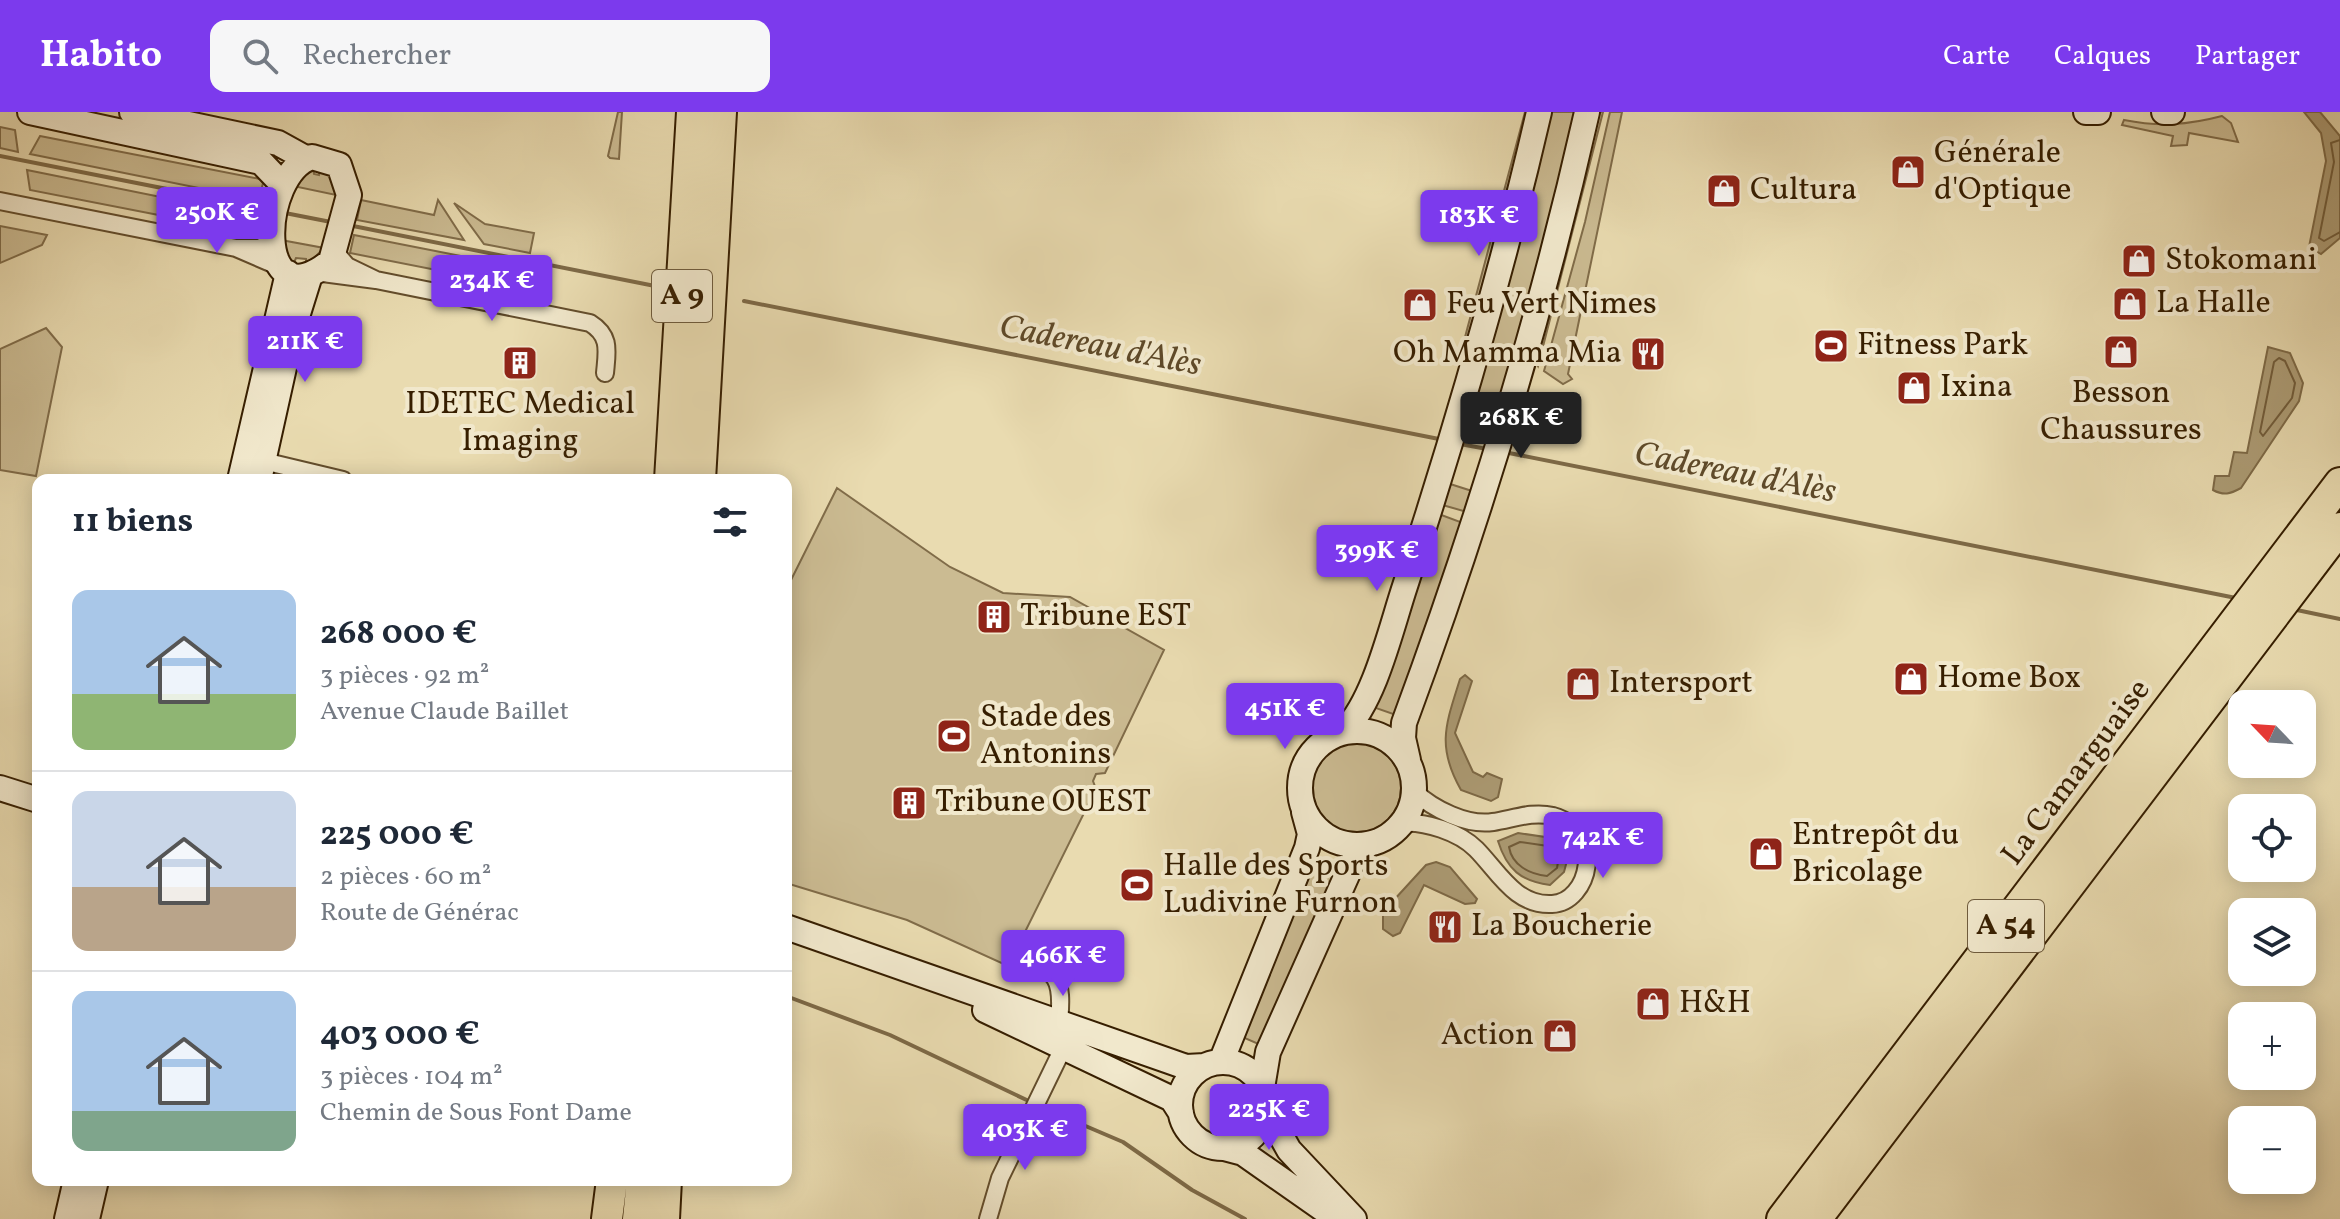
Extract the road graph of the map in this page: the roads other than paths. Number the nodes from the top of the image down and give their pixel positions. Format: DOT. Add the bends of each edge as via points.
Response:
graph roads {
  1 [pos="30,112"];
  2 [pos="132,112"];
  3 [pos="692,112"];
  4 [pos="721,112"];
  5 [pos="1539,112"];
  6 [pos="1587,112"];
  7 [pos="2086,112"];
  8 [pos="2098,112"];
  9 [pos="2164,112"];
  10 [pos="2172,112"];
  11 [pos="307,159"];
  12 [pos="283,185"];
  13 [pos="0,201"];
  14 [pos="270,241"];
  15 [pos="236,248"];
  16 [pos="336,253"];
  17 [pos="298,272"];
  18 [pos="376,280"];
  19 [pos="605,373"];
  20 [pos="252,469"];
  21 [pos="293,474"];
  22 [pos="670,474"];
  23 [pos="700,474"];
  24 [pos="2340,483"];
  25 [pos="2340,528"];
  26 [pos="2242,639"];
  27 [pos="1344,731"];
  28 [pos="1408,760"];
  29 [pos="0,788"];
  30 [pos="1415,792"];
  31 [pos="32,798"];
  32 [pos="1304,810"];
  33 [pos="1402,823"];
  34 [pos="1369,844"];
  35 [pos="2078,877"];
  36 [pos="792,929"];
  37 [pos="1014,953"];
  38 [pos="1060,1034"];
  39 [pos="1213,1064"];
  40 [pos="1264,1098"];
  41 [pos="1181,1113"];
  42 [pos="1224,1148"];
  43 [pos="75,1186"];
  44 [pos="95,1186"];
  45 [pos="611,1186"];
  46 [pos="641,1186"];
  47 [pos="666,1186"];
  48 [pos="67,1219"];
  49 [pos="87,1219"];
  50 [pos="608,1219"];
  51 [pos="638,1219"];
  52 [pos="664,1219"];
  53 [pos="988,1219"];
  54 [pos="1339,1219"];
  55 [pos="1354,1219"];
  56 [pos="1782,1219"];
  57 [pos="1816,1219"];
  58 [pos="1831,1219"];
  1 -- 12 [label="main road" via="261,162"];
  2 -- 11 [label="main road" via="278,143"];
  3 -- 22 [label="highway, A 9"];
  4 -- 23 [label="highway, A 9"];
  5 -- 27 [label="main road" via="1442,473 1386,642 1355,720"];
  6 -- 28 [label="main road" via="1507,423 1404,723"];
  7 -- 8 [label="main road"];
  9 -- 10 [label="main road"];
  11 -- 12 [label="main road" via="291,169"];
  11 -- 16 [label="main road" via="339,165 349,195"];
  12 -- 14 [label="main road"];
  13 -- 15 [label="street"];
  14 -- 15 [label="street" via="260,248"];
  14 -- 17 [label="main road" via="273,258"];
  15 -- 17 [label="street"];
  16 -- 17 [label="main road" via="331,261"];
  16 -- 18 [label="street" via="347,266"];
  17 -- 18 [label="street"];
  17 -- 20 [label="main road" via="291,336"];
  18 -- 19 [label="street" via="590,323 602,330 608,344"];
  20 -- 21 [label="street"];
  24 -- 26 [label="highway, La Camarguaise / A 54" via="2272,575"];
  25 -- 26 [label="highway, La Camarguaise / A 54" via="2303,579"];
  26 -- 35 [label="highway, La Camarguaise / A 54"];
  26 -- 56 [label="highway, La Camarguaise / A 54"];
  27 -- 28 [label="main road" via="1376,733"];
  27 -- 32 [label="main road" via="1322,742 1304,765 1299,790"];
  28 -- 30 [label="main road"];
  29 -- 31 [label="main road"];
  30 -- 33 [label="main road"];
  30 -- 33 [label="street" via="1433,807 1484,823 1530,814 1567,821 1586,841 1585,871 1562,902 1538,902 1503,883 1475,847 1426,825"];
  32 -- 34 [label="main road" via="1326,836 1350,845"];
  32 -- 39 [label="main road" via="1310,834 1307,848"];
  33 -- 34 [label="main road" via="1391,835"];
  34 -- 40 [label="main road" via="1357,854 1268,1052"];
  35 -- 57 [label="highway, A 54"];
  35 -- 58 [label="highway"];
  36 -- 38 [label="main road"];
  37 -- 38 [label="street" via="1052,971 1059,981"];
  38 -- 39 [label="main road" via="1131,1048 1186,1067"];
  38 -- 41 [label="main road" via="1172,1099"];
  38 -- 53 [label="street"];
  39 -- 40 [label="main road" via="1246,1069"];
  39 -- 41 [label="main road" via="1184,1085"];
  40 -- 42 [label="main road" via="1257,1131 1237,1146"];
  40 -- 55 [label="main road" via="1298,1161"];
  41 -- 42 [label="main road" via="1184,1125 1201,1142"];
  42 -- 54 [label="main road" via="1243,1153"];
  43 -- 48 [label="main road"];
  44 -- 49 [label="main road"];
  45 -- 50 [label="highway"];
  46 -- 51 [label="highway"];
  47 -- 52 [label="highway"];
}
